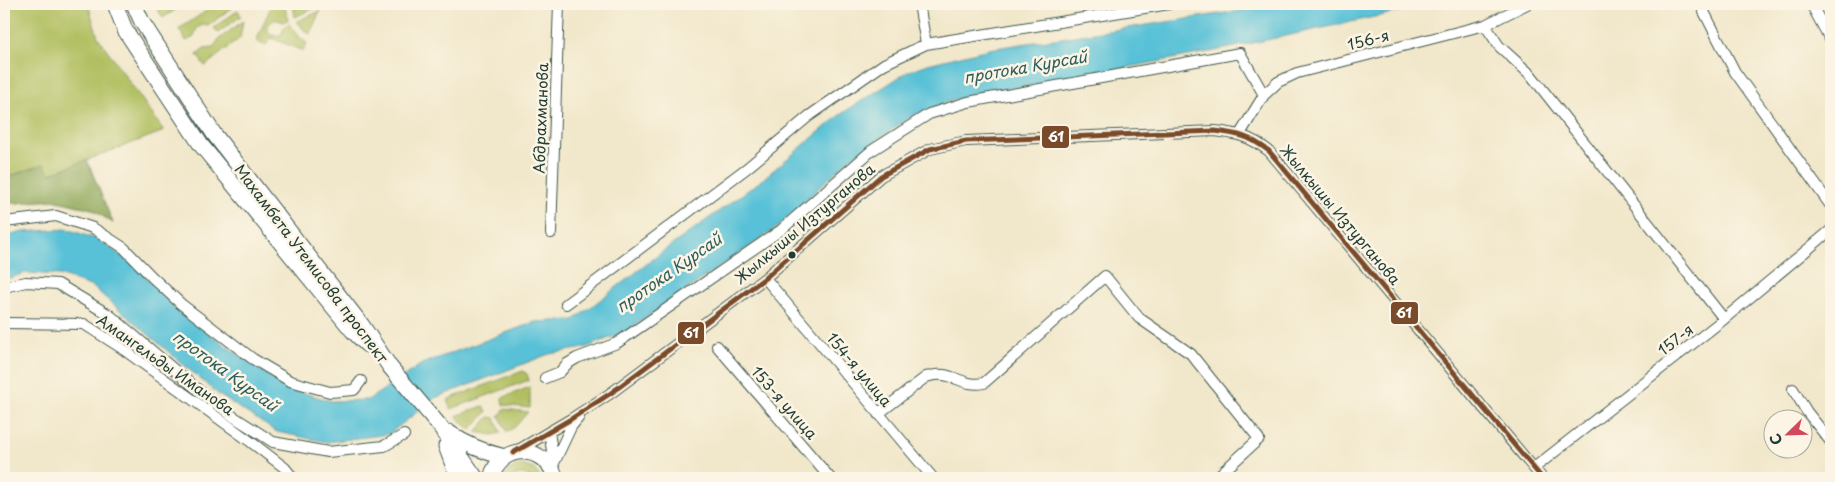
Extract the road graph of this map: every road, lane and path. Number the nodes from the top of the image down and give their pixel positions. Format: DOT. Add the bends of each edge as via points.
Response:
graph roads {
  1 [pos="115,4"];
  2 [pos="134,4"];
  3 [pos="559,4"];
  4 [pos="919,4"];
  5 [pos="1169,4"];
  6 [pos="1527,4"];
  7 [pos="1700,4"];
  8 [pos="1811,4"];
  9 [pos="1114,8"];
  10 [pos="1485,25"];
  11 [pos="1831,41"];
  12 [pos="926,44"];
  13 [pos="1264,95"];
  14 [pos="1240,134"];
  15 [pos="1831,206"];
  16 [pos="4,222"];
  17 [pos="550,233"];
  18 [pos="1830,233"];
  19 [pos="765,278"];
  20 [pos="4,287"];
  21 [pos="566,304"];
  22 [pos="1724,319"];
  23 [pos="4,323"];
  24 [pos="717,346"];
  25 [pos="390,366"];
  26 [pos="545,378"];
  27 [pos="361,381"];
  28 [pos="1793,389"];
  29 [pos="585,411"];
  30 [pos="878,414"];
  31 [pos="439,426"];
  32 [pos="549,432"];
  33 [pos="404,435"];
  34 [pos="1831,442"];
  35 [pos="554,462"];
  36 [pos="501,464"];
  37 [pos="1534,468"];
  38 [pos="1221,477"];
  39 [pos="293,478"];
  40 [pos="458,478"];
  41 [pos="476,478"];
  42 [pos="482,478"];
  43 [pos="556,478"];
  44 [pos="830,478"];
  45 [pos="933,478"];
  46 [pos="1542,478"];
  1 -- 25 [label="street, Махамбета Утемисова проспект" via="125,30 201,145 352,330"];
  2 -- 25 [label="street, Махамбета Утемисова проспект" via="142,22 214,134"];
  3 -- 17 [label="street, Абдрахманова"];
  4 -- 12 [label="street"];
  5 -- 9 [label="street"];
  6 -- 10 [label="street, 156-я"];
  7 -- 15 [label="street" via="1735,72"];
  8 -- 11 [label="street"];
  9 -- 12 [label="street"];
  10 -- 13 [label="street, 156-я" via="1297,72 1278,82"];
  10 -- 22 [label="street" via="1499,46 1531,75"];
  12 -- 21 [label="street" via="884,64 809,116 747,168"];
  13 -- 14 [label="street, 156-я"];
  13 -- 26 [label="street" via="1240,53 968,102 929,114 871,152 781,230 626,338 578,358 560,372"];
  14 -- 19 [label="street, Жылкышы Изтурганова" via="1215,131 976,140 930,149 881,176"];
  14 -- 37 [label="street, Жылкышы Изтурганова" via="1269,151"];
  16 -- 27 [label="street" via="56,216 94,228 124,248 182,304 253,359 290,381 330,392 354,390"];
  18 -- 22 [label="street, 157-я"];
  19 -- 29 [label="street, Жылкышы Изтурганова"];
  19 -- 30 [label="street, 154-я улица"];
  20 -- 33 [label="street" via="26,282 58,284 111,316 197,390 273,442 328,452 384,446"];
  22 -- 37 [label="street, 157-я"];
  23 -- 39 [label="street, Амангельды Иманова" via="84,324 251,442"];
  24 -- 44 [label="street, 153-я улица"];
  25 -- 31 [label="street"];
  28 -- 34 [label="street"];
  29 -- 32 [label="street"];
  29 -- 35 [label="street" via="571,427"];
  30 -- 38 [label="street" via="934,374 944,374 973,386 984,383 1105,276 1139,318 1191,354 1259,439"];
  30 -- 45 [label="street, 154-я улица"];
  31 -- 36 [label="street"];
  31 -- 40 [label="street"];
  31 -- 41 [label="street"];
  32 -- 35 [label="street"];
  32 -- 36 [label="street"];
  35 -- 43 [label="street"];
  36 -- 42 [label="street"];
  36 -- 43 [label="street" via="524,451 536,454 545,460"];
  37 -- 46 [label="street, Жылкышы Изтурганова"];
}
